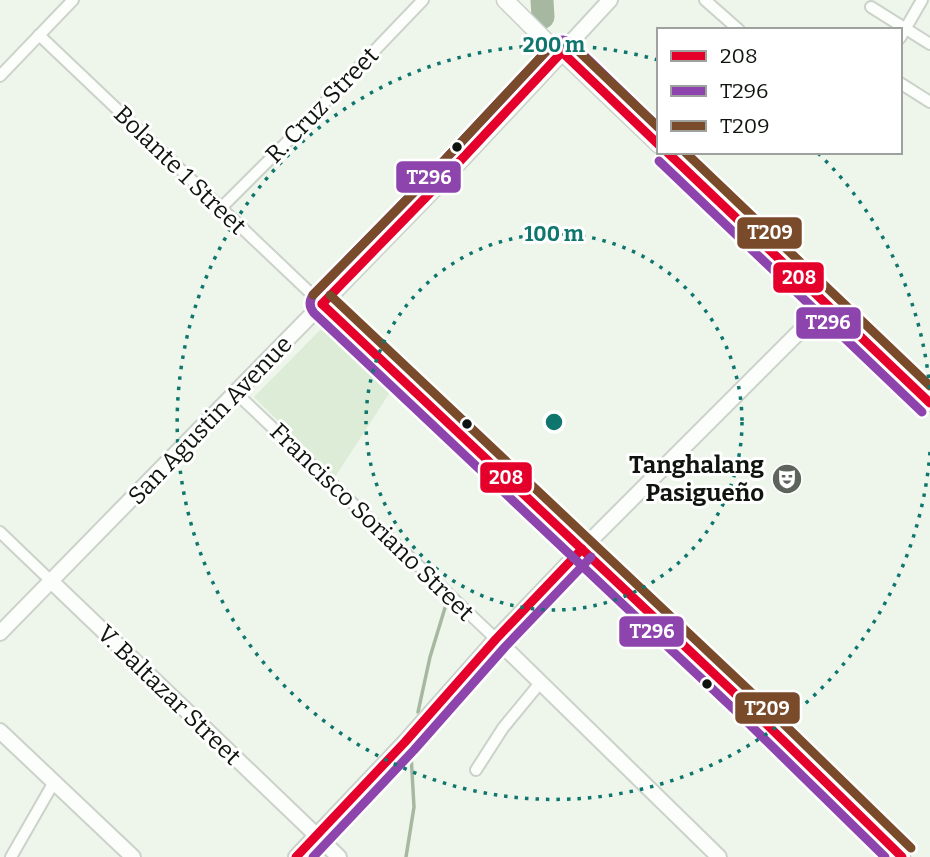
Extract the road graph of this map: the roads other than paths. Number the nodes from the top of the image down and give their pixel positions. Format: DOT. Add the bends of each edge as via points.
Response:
graph roads {
  1 [pos="73,0"];
  2 [pos="423,0"];
  3 [pos="505,0"];
  4 [pos="516,0"];
  5 [pos="610,0"];
  6 [pos="705,0"];
  7 [pos="922,0"];
  8 [pos="871,7"];
  9 [pos="736,28"];
  10 [pos="897,28"];
  11 [pos="903,33"];
  12 [pos="39,35"];
  13 [pos="930,44"];
  14 [pos="562,52"];
  15 [pos="0,76"];
  16 [pos="902,84"];
  17 [pos="930,102"];
  18 [pos="657,143"];
  19 [pos="669,154"];
  20 [pos="220,209"];
  21 [pos="322,304"];
  22 [pos="826,305"];
  23 [pos="236,393"];
  24 [pos="930,403"];
  25 [pos="0,532"];
  26 [pos="582,549"];
  27 [pos="51,581"];
  28 [pos="0,633"];
  29 [pos="496,639"];
  30 [pos="540,683"];
  31 [pos="0,731"];
  32 [pos="476,770"];
  33 [pos="54,782"];
  34 [pos="317,835"];
  35 [pos="11,857"];
  36 [pos="133,857"];
  37 [pos="296,857"];
  38 [pos="339,857"];
  39 [pos="719,857"];
  40 [pos="902,857"];
  1 -- 12 [label="street"];
  2 -- 20 [label="street, R. Cruz Street"];
  3 -- 14 [label="main road"];
  4 -- 14 [label="main road"];
  5 -- 14 [label="street"];
  6 -- 9 [label="street"];
  7 -- 11 [label="street"];
  8 -- 10 [label="street"];
  11 -- 13 [label="street"];
  12 -- 15 [label="street"];
  12 -- 20 [label="street, Bolante 1 Street"];
  14 -- 18 [label="main road"];
  14 -- 21 [label="main road, San Agustin Avenue"];
  16 -- 17 [label="street"];
  19 -- 22 [label="main road"];
  20 -- 21 [label="street, Bolante 1 Street"];
  21 -- 23 [label="street, San Agustin Avenue"];
  21 -- 26 [label="main road"];
  22 -- 24 [label="main road"];
  22 -- 26 [label="street"];
  23 -- 27 [label="street, San Agustin Avenue"];
  23 -- 29 [label="street, Francisco Soriano Street"];
  25 -- 27 [label="street, V. Baltazar Street"];
  26 -- 29 [label="street"];
  26 -- 40 [label="main road"];
  27 -- 28 [label="street, San Agustin Avenue"];
  27 -- 34 [label="street, V. Baltazar Street"];
  29 -- 30 [label="street, Francisco Soriano Street"];
  29 -- 34 [label="street"];
  30 -- 32 [label="street"];
  30 -- 39 [label="street, Francisco Soriano Street"];
  31 -- 33 [label="street"];
  33 -- 35 [label="street"];
  33 -- 36 [label="street"];
  34 -- 37 [label="street"];
  34 -- 38 [label="street, V. Baltazar Street"];
}
